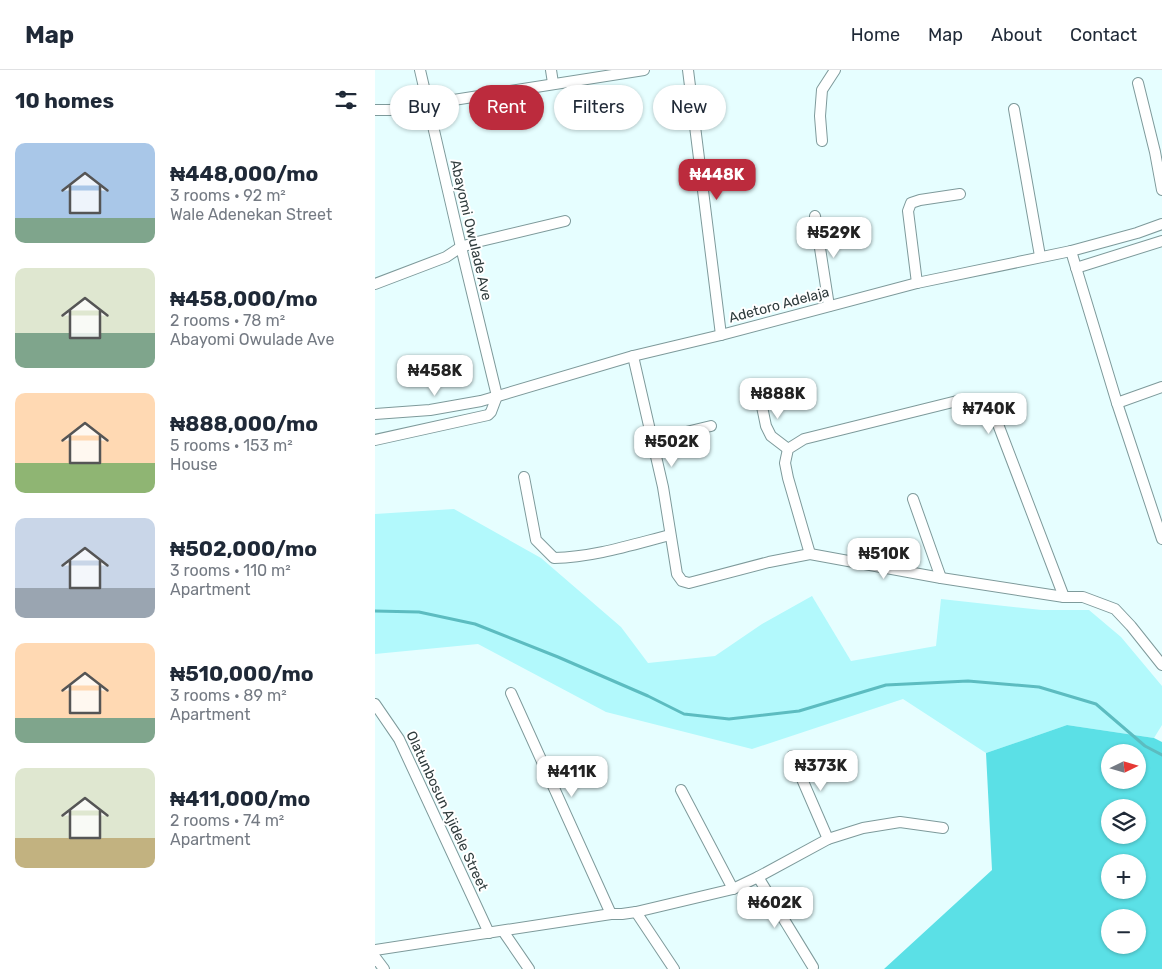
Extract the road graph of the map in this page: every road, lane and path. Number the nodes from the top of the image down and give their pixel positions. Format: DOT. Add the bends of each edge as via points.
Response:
graph roads {
  1 [pos="421,70"];
  2 [pos="551,70"];
  3 [pos="644,70"];
  4 [pos="688,70"];
  5 [pos="835,70"];
  6 [pos="553,83"];
  7 [pos="1138,83"];
  8 [pos="424,85"];
  9 [pos="459,98"];
  10 [pos="1014,109"];
  11 [pos="375,110"];
  12 [pos="390,110"];
  13 [pos="434,130"];
  14 [pos="822,141"];
  15 [pos="1162,190"];
  16 [pos="960,194"];
  17 [pos="815,216"];
  18 [pos="565,221"];
  19 [pos="1162,224"];
  20 [pos="1162,241"];
  21 [pos="461,248"];
  22 [pos="1071,251"];
  23 [pos="1040,256"];
  24 [pos="1076,268"];
  25 [pos="917,283"];
  26 [pos="375,284"];
  27 [pos="829,306"];
  28 [pos="721,335"];
  29 [pos="633,356"];
  30 [pos="1162,387"];
  31 [pos="497,396"];
  32 [pos="759,396"];
  33 [pos="1117,403"];
  34 [pos="375,414"];
  35 [pos="711,426"];
  36 [pos="375,440"];
  37 [pos="653,440"];
  38 [pos="788,449"];
  39 [pos="524,477"];
  40 [pos="913,499"];
  41 [pos="670,534"];
  42 [pos="1162,539"];
  43 [pos="810,554"];
  44 [pos="941,578"];
  45 [pos="1064,597"];
  46 [pos="1162,664"];
  47 [pos="511,693"];
  48 [pos="375,704"];
  49 [pos="792,756"];
  50 [pos="681,790"];
  51 [pos="943,828"];
  52 [pos="828,838"];
  53 [pos="758,877"];
  54 [pos="733,889"];
  55 [pos="636,912"];
  56 [pos="611,914"];
  57 [pos="503,931"];
  58 [pos="489,933"];
  59 [pos="375,950"];
  60 [pos="375,957"];
  61 [pos="813,967"];
  62 [pos="384,969"];
  63 [pos="529,969"];
  64 [pos="674,969"];
  1 -- 8 [label="street, Abayomi Owulade Ave"];
  2 -- 6 [label="street"];
  3 -- 6 [label="street"];
  4 -- 28 [label="street"];
  5 -- 14 [label="street" via="822,90"];
  6 -- 9 [label="street"];
  7 -- 15 [label="street"];
  10 -- 23 [label="street"];
  11 -- 12 [label="street"];
  13 -- 21 [label="street, Abayomi Owulade Ave"];
  16 -- 25 [label="street" via="911,203 908,211"];
  17 -- 27 [label="street"];
  18 -- 21 [label="street"];
  19 -- 22 [label="street, Adetoro Adelaja"];
  20 -- 24 [label="street"];
  21 -- 26 [label="street" via="446,257"];
  21 -- 31 [label="street, Abayomi Owulade Ave"];
  22 -- 23 [label="street, Adetoro Adelaja"];
  22 -- 24 [label="street"];
  23 -- 25 [label="street, Adetoro Adelaja"];
  24 -- 33 [label="street"];
  25 -- 27 [label="street, Adetoro Adelaja"];
  27 -- 28 [label="street, Adetoro Adelaja"];
  28 -- 29 [label="street, Adetoro Adelaja"];
  29 -- 31 [label="street, Adetoro Adelaja"];
  29 -- 37 [label="street"];
  30 -- 33 [label="street"];
  31 -- 34 [label="street, Adetoro Adelaja" via="430,410"];
  31 -- 36 [label="street" via="488,415"];
  32 -- 38 [label="street" via="771,436"];
  33 -- 42 [label="street"];
  35 -- 37 [label="street"];
  37 -- 41 [label="street"];
  38 -- 43 [label="street" via="785,463 788,478"];
  38 -- 45 [label="street" via="804,439 957,401 983,400 997,419"];
  39 -- 41 [label="street" via="536,540 554,558 593,555"];
  40 -- 44 [label="street"];
  41 -- 43 [label="street" via="677,574 681,581 689,583"];
  43 -- 44 [label="street"];
  44 -- 45 [label="street"];
  45 -- 46 [label="street" via="1083,597 1115,609"];
  47 -- 56 [label="street"];
  48 -- 58 [label="street, Olatunbosun Ajidele Street" via="399,738"];
  49 -- 52 [label="street"];
  50 -- 54 [label="street"];
  51 -- 52 [label="street" via="900,822"];
  52 -- 53 [label="street"];
  53 -- 54 [label="street"];
  53 -- 61 [label="street"];
  54 -- 55 [label="street"];
  55 -- 56 [label="street"];
  55 -- 64 [label="street"];
  56 -- 57 [label="street"];
  57 -- 58 [label="street"];
  57 -- 63 [label="street"];
  58 -- 59 [label="street"];
  60 -- 62 [label="street"];
}
